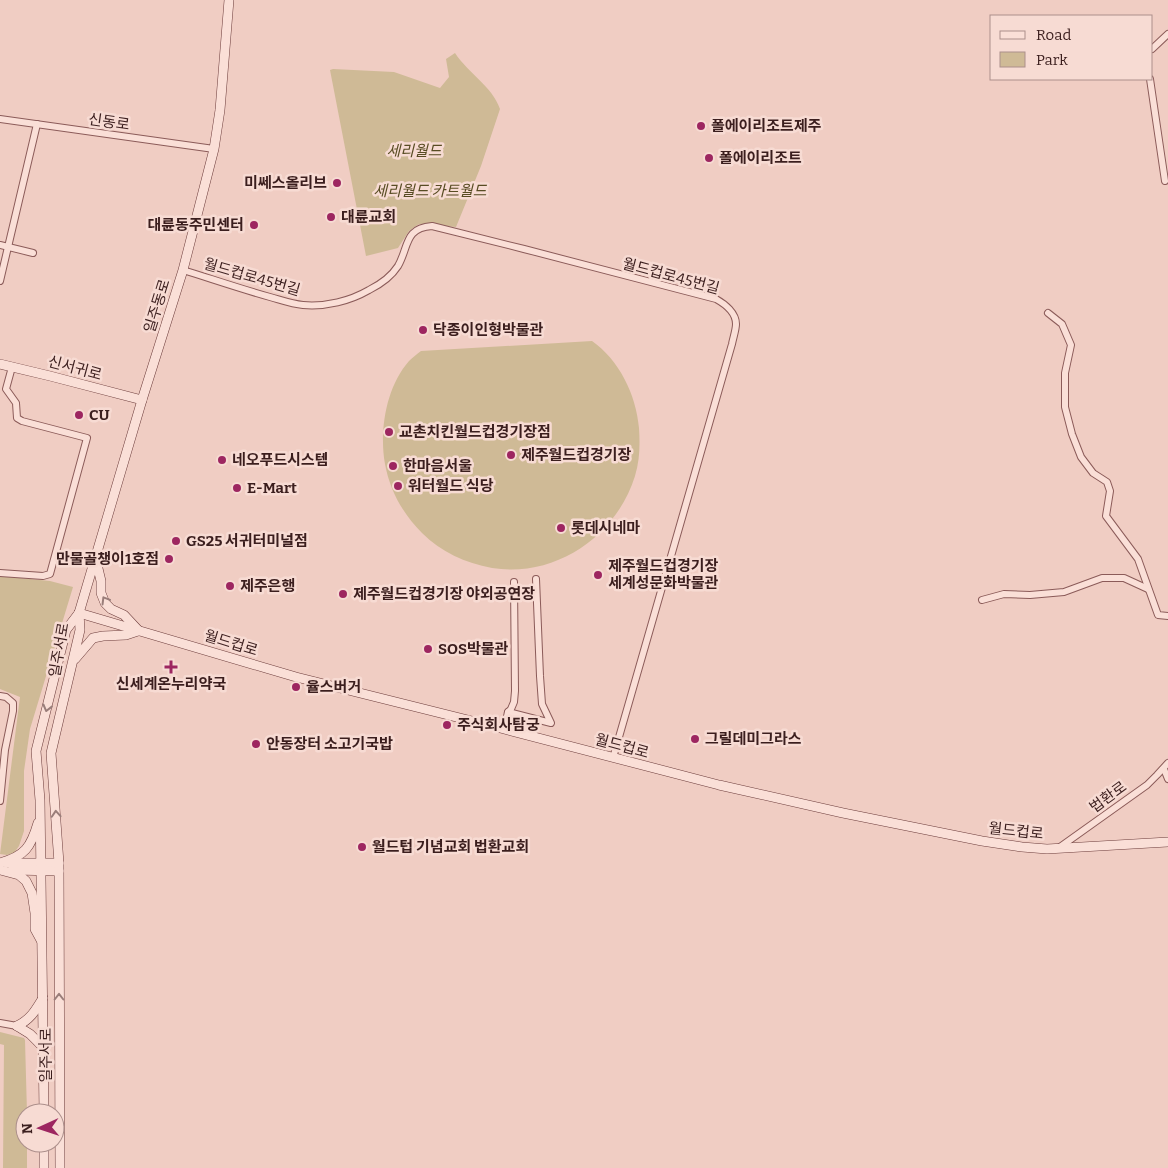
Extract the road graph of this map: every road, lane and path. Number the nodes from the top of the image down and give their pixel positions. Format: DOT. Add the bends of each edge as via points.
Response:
graph roads {
  1 [pos="229,0"];
  2 [pos="1168,34"];
  3 [pos="1153,48"];
  4 [pos="1150,80"];
  5 [pos="0,119"];
  6 [pos="37,124"];
  7 [pos="214,148"];
  8 [pos="1165,181"];
  9 [pos="0,245"];
  10 [pos="8,247"];
  11 [pos="34,253"];
  12 [pos="183,270"];
  13 [pos="0,281"];
  14 [pos="1048,313"];
  15 [pos="0,364"];
  16 [pos="12,367"];
  17 [pos="142,400"];
  18 [pos="95,556"];
  19 [pos="0,573"];
  20 [pos="536,579"];
  21 [pos="514,582"];
  22 [pos="1148,589"];
  23 [pos="982,600"];
  24 [pos="79,613"];
  25 [pos="1168,616"];
  26 [pos="139,631"];
  27 [pos="72,662"];
  28 [pos="0,696"];
  29 [pos="508,712"];
  30 [pos="504,729"];
  31 [pos="613,758"];
  32 [pos="1166,766"];
  33 [pos="1168,779"];
  34 [pos="40,800"];
  35 [pos="0,801"];
  36 [pos="1168,842"];
  37 [pos="1059,848"];
  38 [pos="0,867"];
  39 [pos="41,867"];
  40 [pos="59,867"];
  41 [pos="42,944"];
  42 [pos="43,998"];
  43 [pos="0,1023"];
  44 [pos="17,1026"];
  45 [pos="43,1047"];
  46 [pos="44,1103"];
  47 [pos="44,1153"];
  48 [pos="44,1168"];
  49 [pos="60,1168"];
  1 -- 7 [label="main road, 일주동로"];
  2 -- 3 [label="street"];
  4 -- 8 [label="street"];
  5 -- 6 [label="street, 신동로"];
  6 -- 7 [label="street, 신동로"];
  6 -- 10 [label="street"];
  7 -- 12 [label="main road, 일주동로"];
  9 -- 10 [label="street"];
  10 -- 11 [label="street"];
  10 -- 13 [label="street"];
  12 -- 17 [label="main road, 일주동로"];
  12 -- 31 [label="street, 월드컵로45번길" via="293,303 328,304 360,295 384,282 398,266 412,233 432,226 716,299 727,306 736,324 732,344"];
  14 -- 22 [label="street" via="1062,324 1071,345 1065,373 1065,407 1072,434 1081,457 1093,473 1107,482 1110,491 1106,516 1138,560"];
  15 -- 16 [label="main road, 신서귀로"];
  16 -- 17 [label="main road, 신서귀로"];
  16 -- 19 [label="street" via="6,389 16,403 17,418 87,438 50,574"];
  17 -- 18 [label="main road, 일주동로"];
  18 -- 24 [label="main road, 일주동로"];
  26 -- 18 [label="main road, one-way" via="124,615 105,603"];
  20 -- 29 [label="street" via="542,704 550,723"];
  21 -- 29 [label="street" via="516,691 512,709"];
  22 -- 23 [label="street" via="1124,578 1102,578 1064,592 1004,594"];
  22 -- 25 [label="street" via="1158,615"];
  24 -- 26 [label="main road, 월드컵로"];
  24 -- 27 [label="main road, 일주서로" via="80,630"];
  24 -- 34 [label="main road, 일주서로, one-way" via="66,630 36,751"];
  26 -- 27 [label="main road" via="92,638"];
  26 -- 30 [label="main road, 월드컵로" via="296,677"];
  40 -- 27 [label="main road, 일주서로, one-way" via="52,753"];
  28 -- 35 [label="street" via="13,703"];
  29 -- 30 [label="street"];
  30 -- 31 [label="main road, 월드컵로"];
  31 -- 37 [label="main road, 월드컵로" via="719,785 963,838 1022,847"];
  32 -- 33 [label="street"];
  32 -- 37 [label="street, 법환로" via="1147,785"];
  34 -- 38 [label="main road" via="38,823 28,846 20,856"];
  34 -- 39 [label="main road, 일주서로"];
  36 -- 37 [label="main road, 월드컵로"];
  38 -- 39 [label="main road"];
  38 -- 41 [label="main road" via="26,881 32,893 35,929"];
  39 -- 40 [label="main road"];
  39 -- 41 [label="main road, 일주서로"];
  49 -- 40 [label="main road, 일주서로, one-way"];
  41 -- 42 [label="main road, 일주서로"];
  42 -- 44 [label="main road" via="27,1021"];
  42 -- 45 [label="main road, 일주서로"];
  43 -- 44 [label="street"];
  44 -- 45 [label="main road"];
  45 -- 46 [label="main road, 일주서로"];
  47 -- 48 [label="main road"];
}
